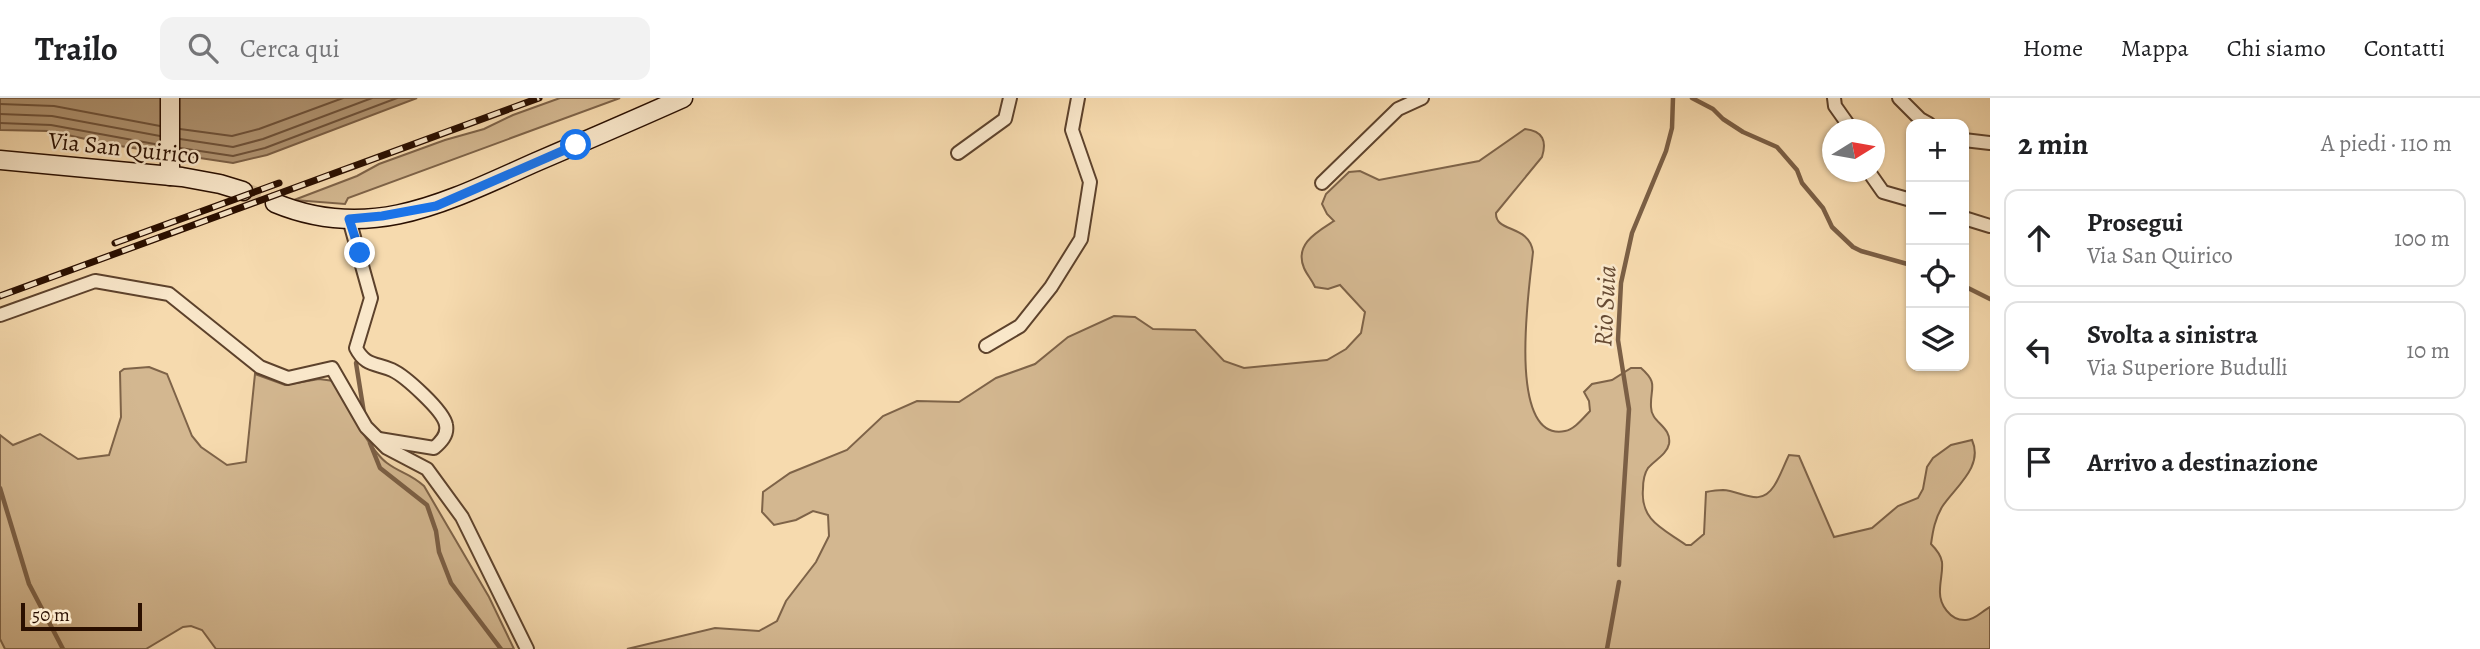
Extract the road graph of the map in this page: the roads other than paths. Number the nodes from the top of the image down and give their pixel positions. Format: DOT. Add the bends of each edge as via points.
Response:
graph roads {
  1 [pos="170,98"];
  2 [pos="683,98"];
  3 [pos="1010,98"];
  4 [pos="1078,98"];
  5 [pos="1422,98"];
  6 [pos="1834,98"];
  7 [pos="1899,98"];
  8 [pos="1844,119"];
  9 [pos="1920,119"];
  10 [pos="1969,141"];
  11 [pos="1990,143"];
  12 [pos="958,153"];
  13 [pos="0,160"];
  14 [pos="170,176"];
  15 [pos="1876,182"];
  16 [pos="1322,183"];
  17 [pos="243,191"];
  18 [pos="1906,199"];
  19 [pos="275,203"];
  20 [pos="349,219"];
  21 [pos="1969,220"];
  22 [pos="1990,226"];
  23 [pos="1,316"];
  24 [pos="986,346"];
  25 [pos="379,439"];
  26 [pos="527,649"];
  1 -- 14 [label="main road"];
  2 -- 20 [label="main road" via="436,206"];
  3 -- 12 [label="street" via="1005,119"];
  4 -- 24 [label="street" via="1072,130 1090,182 1081,239 1052,287 1020,326"];
  5 -- 16 [label="street" via="1398,109"];
  6 -- 8 [label="street"];
  7 -- 9 [label="street"];
  10 -- 11 [label="street"];
  13 -- 14 [label="main road, Via San Quirico"];
  14 -- 17 [label="main road, Via San Quirico"];
  15 -- 18 [label="street" via="1883,192"];
  19 -- 20 [label="main road" via="313,216"];
  20 -- 25 [label="street" via="370,298 356,348 370,364 393,370 419,391 447,425 442,441 434,448"];
  21 -- 22 [label="street"];
  23 -- 25 [label="street" via="95,281 169,294 260,368 288,378 332,368 366,427"];
  25 -- 26 [label="street" via="427,469 462,517"];
}
